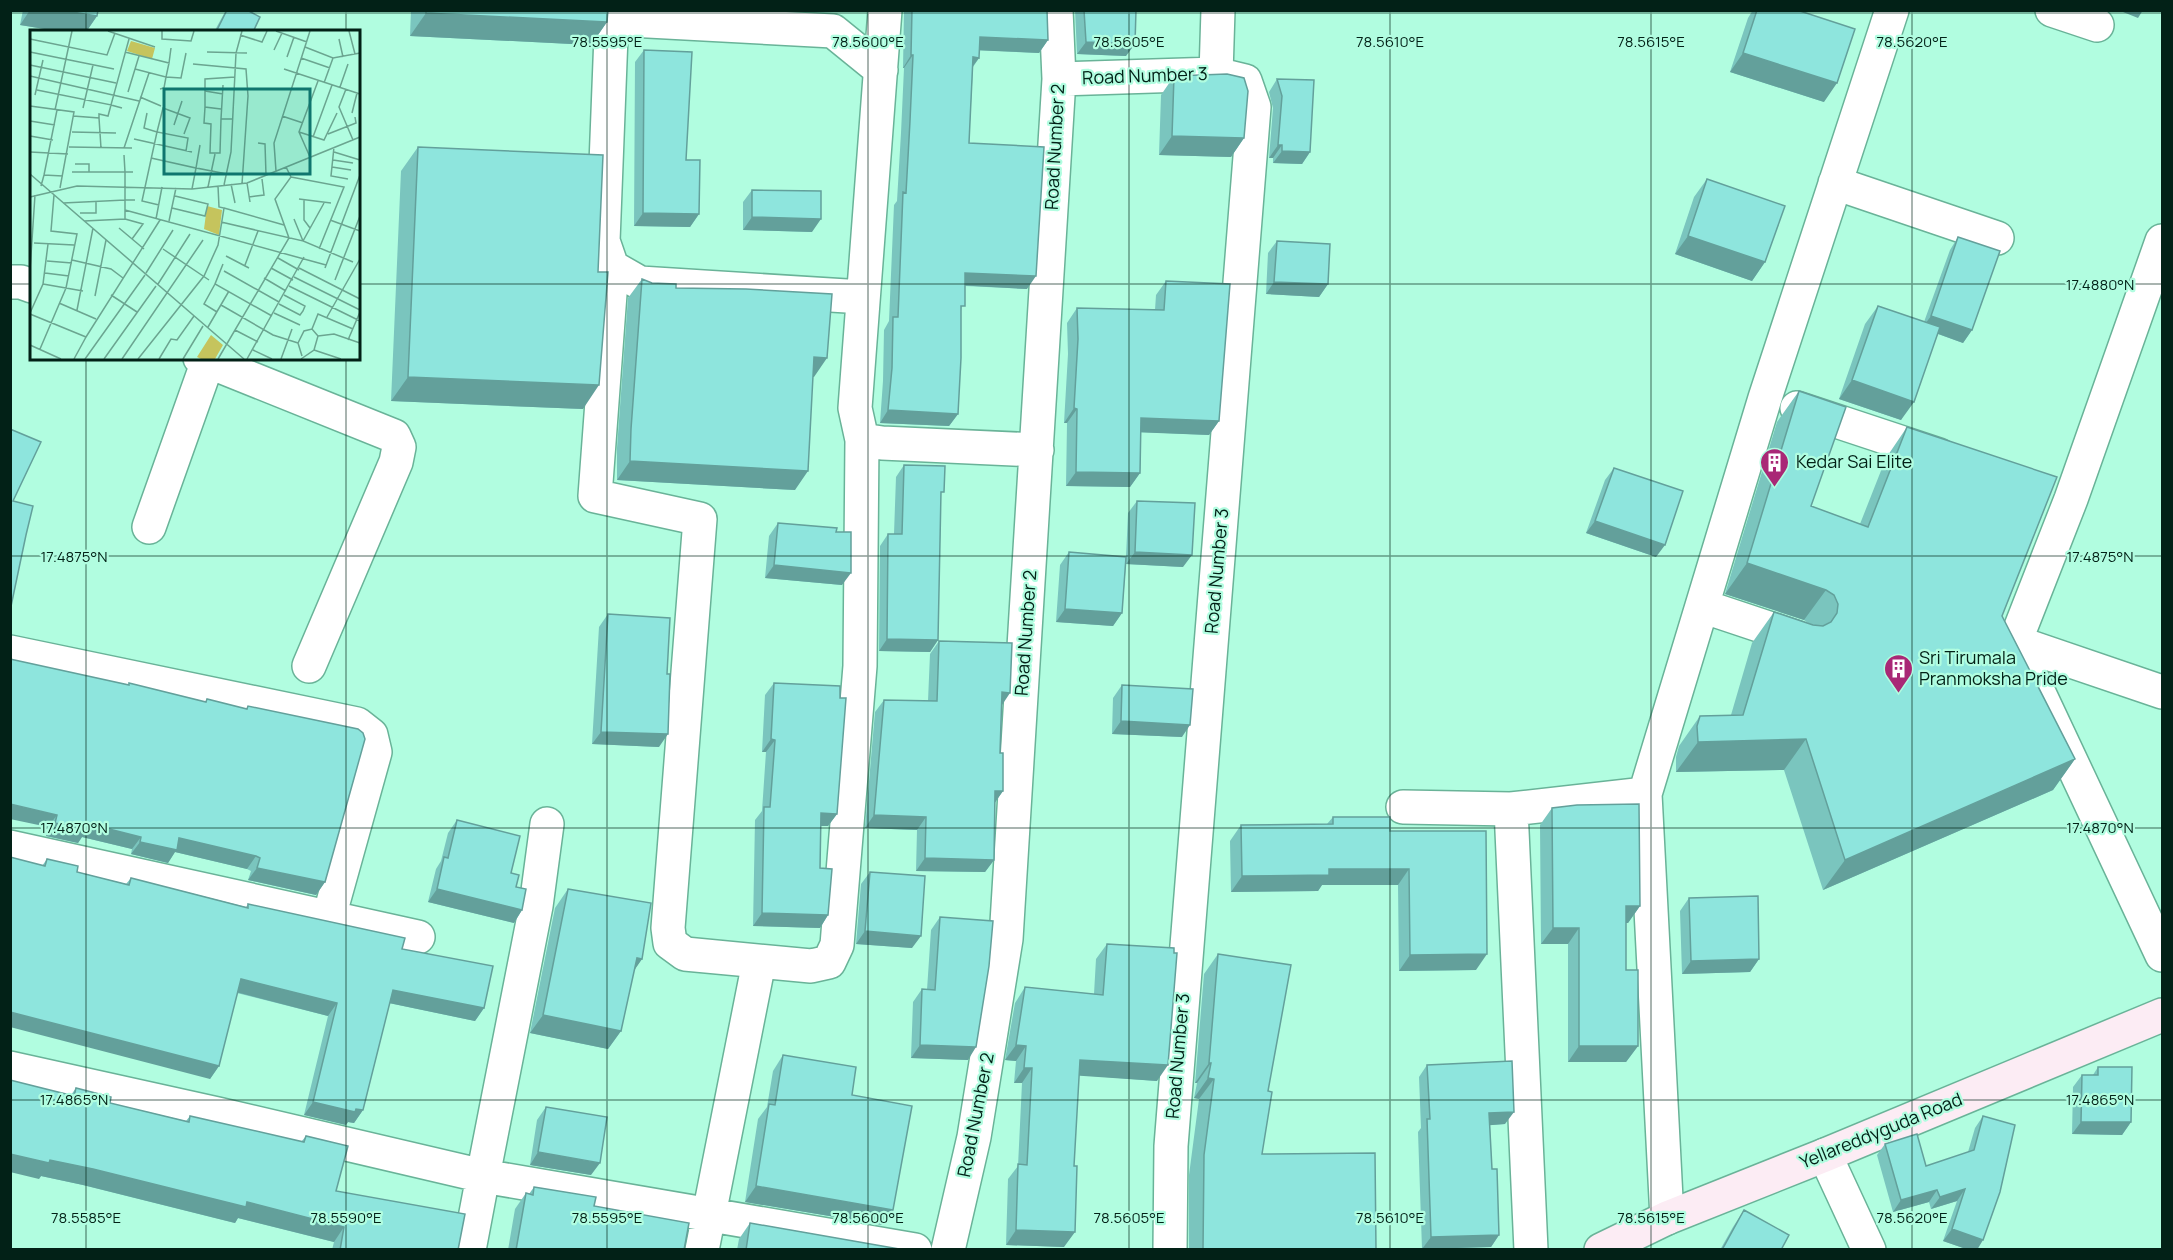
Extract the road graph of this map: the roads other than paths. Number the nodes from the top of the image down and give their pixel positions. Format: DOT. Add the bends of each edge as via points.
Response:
graph roads {
  1 [pos="885,10"];
  2 [pos="1056,10"];
  3 [pos="1218,10"];
  4 [pos="1892,10"];
  5 [pos="2052,10"];
  6 [pos="612,15"];
  7 [pos="2097,25"];
  8 [pos="881,70"];
  9 [pos="1216,74"];
  10 [pos="1059,79"];
  11 [pos="1835,183"];
  12 [pos="1997,238"];
  13 [pos="2163,241"];
  14 [pos="612,267"];
  15 [pos="10,282"];
  16 [pos="30,285"];
  17 [pos="863,297"];
  18 [pos="206,360"];
  19 [pos="1766,398"];
  20 [pos="862,440"];
  21 [pos="1037,450"];
  22 [pos="1969,465"];
  23 [pos="149,527"];
  24 [pos="1702,606"];
  25 [pos="1798,638"];
  26 [pos="2015,642"];
  27 [pos="10,652"];
  28 [pos="309,666"];
  29 [pos="2163,692"];
  30 [pos="1646,794"];
  31 [pos="1403,807"];
  32 [pos="1511,808"];
  33 [pos="547,824"];
  34 [pos="10,847"];
  35 [pos="329,917"];
  36 [pos="418,937"];
  37 [pos="2163,955"];
  38 [pos="759,962"];
  39 [pos="2163,1015"];
  40 [pos="10,1068"];
  41 [pos="1826,1155"];
  42 [pos="483,1176"];
  43 [pos="709,1214"];
  44 [pos="1667,1218"];
  45 [pos="469,1250"];
  46 [pos="702,1250"];
  47 [pos="915,1250"];
  48 [pos="948,1250"];
  49 [pos="1170,1250"];
  50 [pos="1531,1250"];
  51 [pos="1601,1250"];
  52 [pos="1869,1250"];
  1 -- 8 [label="street"];
  2 -- 10 [label="street, Road Number 2"];
  3 -- 9 [label="street"];
  4 -- 11 [label="street"];
  5 -- 7 [label="street"];
  6 -- 8 [label="street" via="833,31"];
  6 -- 14 [label="street" via="603,241"];
  8 -- 17 [label="street"];
  9 -- 10 [label="street, Road Number 3"];
  9 -- 49 [label="street, Road Number 3" via="1245,81 1254,107 1171,1146"];
  10 -- 21 [label="street, Road Number 2"];
  11 -- 12 [label="street"];
  11 -- 19 [label="street"];
  13 -- 26 [label="street" via="2060,495"];
  14 -- 17 [label="street" via="640,283"];
  14 -- 38 [label="street" via="595,496 700,519 668,928 670,943 685,954"];
  15 -- 16 [label="street"];
  17 -- 20 [label="street" via="855,408"];
  18 -- 23 [label="street"];
  18 -- 28 [label="street" via="394,436 399,447"];
  19 -- 22 [label="street"];
  19 -- 24 [label="street"];
  20 -- 21 [label="street"];
  20 -- 38 [label="street" via="860,666 837,945 829,962 811,966"];
  21 -- 48 [label="street, Road Number 2" via="1006,939 974,1137"];
  24 -- 25 [label="street"];
  24 -- 30 [label="street"];
  26 -- 29 [label="street"];
  26 -- 37 [label="street"];
  27 -- 35 [label="street" via="357,724 371,735 375,752"];
  30 -- 32 [label="street"];
  30 -- 44 [label="street"];
  31 -- 32 [label="street"];
  32 -- 50 [label="street"];
  33 -- 42 [label="street" via="536,906"];
  34 -- 35 [label="street"];
  35 -- 36 [label="street"];
  38 -- 43 [label="street"];
  39 -- 41 [label="street, Yellareddyguda Road"];
  40 -- 42 [label="street"];
  41 -- 44 [label="street, Yellareddyguda Road"];
  41 -- 52 [label="street"];
  42 -- 43 [label="street"];
  42 -- 45 [label="street"];
  43 -- 46 [label="street"];
  43 -- 47 [label="street"];
  44 -- 51 [label="street, Yellareddyguda Road"];
}
